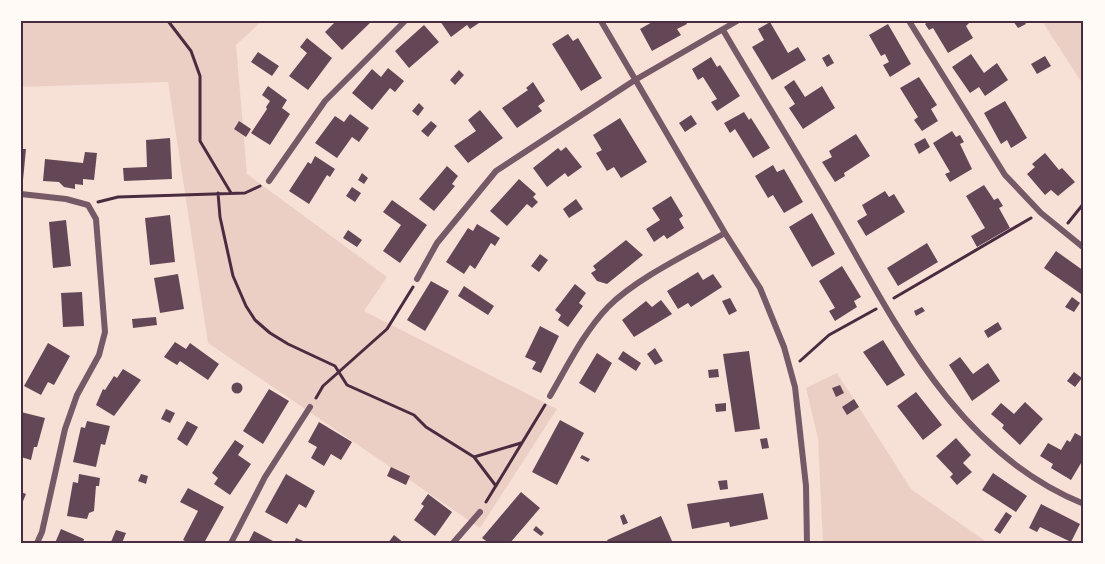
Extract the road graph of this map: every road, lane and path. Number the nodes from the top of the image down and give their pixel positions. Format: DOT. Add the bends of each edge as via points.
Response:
graph roads {
  1 [pos="168,21"];
  2 [pos="405,21"];
  3 [pos="601,21"];
  4 [pos="737,21"];
  5 [pos="909,21"];
  6 [pos="723,30"];
  7 [pos="635,80"];
  8 [pos="269,181"];
  9 [pos="218,193"];
  10 [pos="231,193"];
  11 [pos="21,194"];
  12 [pos="1084,203"];
  13 [pos="88,205"];
  14 [pos="1041,213"];
  15 [pos="1062,230"];
  16 [pos="724,232"];
  17 [pos="1084,248"];
  18 [pos="417,279"];
  19 [pos="884,304"];
  20 [pos="338,372"];
  21 [pos="792,379"];
  22 [pos="550,396"];
  23 [pos="310,407"];
  24 [pos="522,442"];
  25 [pos="474,457"];
  26 [pos="496,486"];
  27 [pos="1084,504"];
  28 [pos="480,512"];
  29 [pos="37,543"];
  30 [pos="231,543"];
  31 [pos="453,543"];
  32 [pos="807,543"];
  1 -- 10 [label="path" via="191,51 200,76 200,141"];
  2 -- 8 [label="street" via="325,101"];
  3 -- 7 [label="street"];
  4 -- 6 [label="street"];
  5 -- 14 [label="street" via="1005,175"];
  6 -- 7 [label="street"];
  6 -- 19 [label="street"];
  7 -- 16 [label="street"];
  7 -- 18 [label="street" via="496,171 437,243"];
  8 -- 10 [label="path" via="245,193"];
  9 -- 10 [label="path"];
  9 -- 13 [label="path" via="118,198"];
  9 -- 20 [label="path" via="233,276 246,306 270,333 336,366"];
  11 -- 13 [label="street"];
  12 -- 15 [label="path"];
  13 -- 29 [label="street" via="96,219 105,332 99,355 77,395 65,429"];
  14 -- 15 [label="street"];
  14 -- 19 [label="path"];
  15 -- 17 [label="street"];
  16 -- 21 [label="street" via="760,288 784,347"];
  16 -- 22 [label="street" via="609,306 588,331"];
  18 -- 20 [label="path" via="387,329"];
  19 -- 21 [label="path" via="829,335 801,358"];
  19 -- 27 [label="street" via="925,370 984,440 1013,466"];
  20 -- 23 [label="path"];
  20 -- 25 [label="path" via="346,385 414,415"];
  21 -- 32 [label="street" via="806,486"];
  22 -- 24 [label="path"];
  23 -- 30 [label="street"];
  24 -- 25 [label="path"];
  24 -- 26 [label="path"];
  25 -- 26 [label="path"];
  26 -- 28 [label="path"];
  28 -- 31 [label="street"];
}
